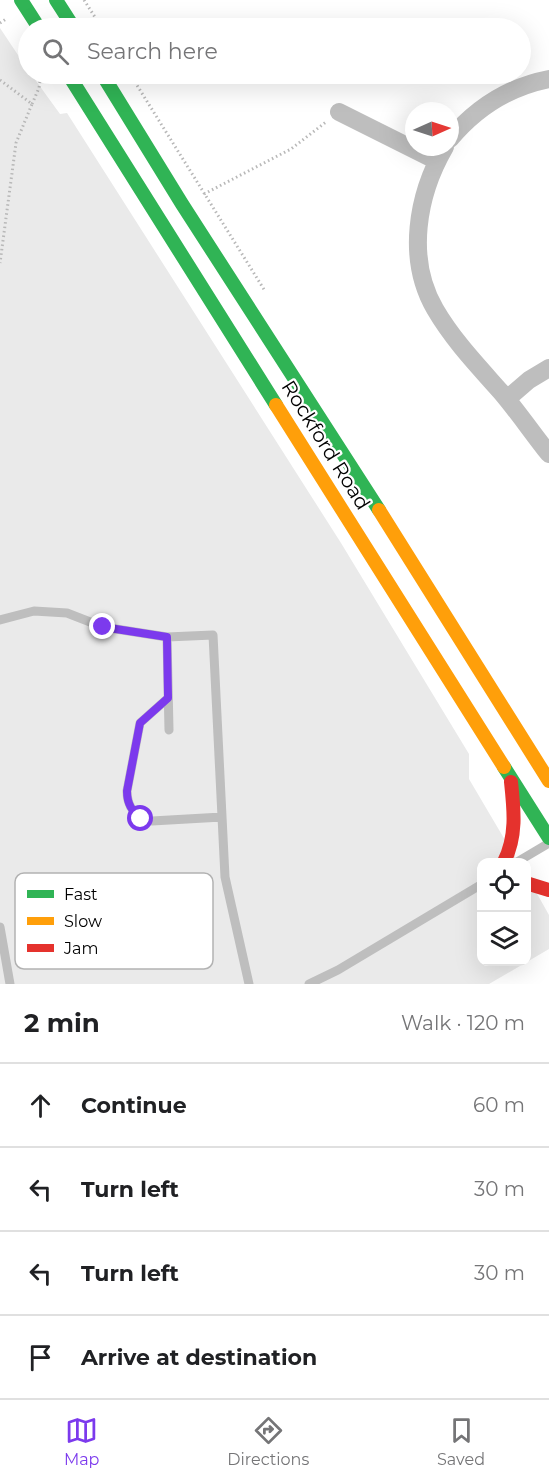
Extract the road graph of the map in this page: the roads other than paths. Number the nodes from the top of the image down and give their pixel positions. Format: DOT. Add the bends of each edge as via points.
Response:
graph roads {
  1 [pos="21,0"];
  2 [pos="56,0"];
  3 [pos="65,0"];
  4 [pos="66,15"];
  5 [pos="33,18"];
  6 [pos="68,18"];
  7 [pos="549,79"];
  8 [pos="74,84"];
  9 [pos="108,84"];
  10 [pos="339,112"];
  11 [pos="459,128"];
  12 [pos="405,139"];
  13 [pos="440,156"];
  14 [pos="549,368"];
  15 [pos="507,399"];
  16 [pos="549,454"];
  17 [pos="0,620"];
  18 [pos="167,637"];
  19 [pos="168,698"];
  20 [pos="169,730"];
  21 [pos="509,773"];
  22 [pos="549,781"];
  23 [pos="222,817"];
  24 [pos="549,841"];
  25 [pos="506,858"];
  26 [pos="523,858"];
  27 [pos="531,885"];
  28 [pos="477,887"];
  29 [pos="549,890"];
  30 [pos="0,927"];
  31 [pos="10,984"];
  32 [pos="249,984"];
  33 [pos="309,984"];
  1 -- 5 [label="main road"];
  2 -- 4 [label="main road"];
  3 -- 4 [label="main road"];
  4 -- 6 [label="main road"];
  7 -- 11 [label="street" via="509,91 484,105"];
  8 -- 21 [label="main road, Rockford Road"];
  9 -- 22 [label="main road, Rockford Road"];
  10 -- 12 [label="street"];
  13 -- 15 [label="street" via="427,183 419,214 418,246 423,277 434,307 451,334"];
  14 -- 15 [label="street"];
  15 -- 16 [label="street"];
  17 -- 18 [label="lane" via="34,611 67,613 103,627"];
  18 -- 19 [label="lane"];
  18 -- 23 [label="lane" via="213,635"];
  19 -- 20 [label="lane"];
  19 -- 23 [label="lane" via="140,723 127,801 141,819 152,821"];
  21 -- 24 [label="main road, Rockford Road"];
  21 -- 25 [label="main road" via="514,828"];
  23 -- 32 [label="lane" via="225,877"];
  24 -- 26 [label="lane"];
  27 -- 29 [label="main road"];
  28 -- 33 [label="lane"];
  30 -- 31 [label="lane"];
}
